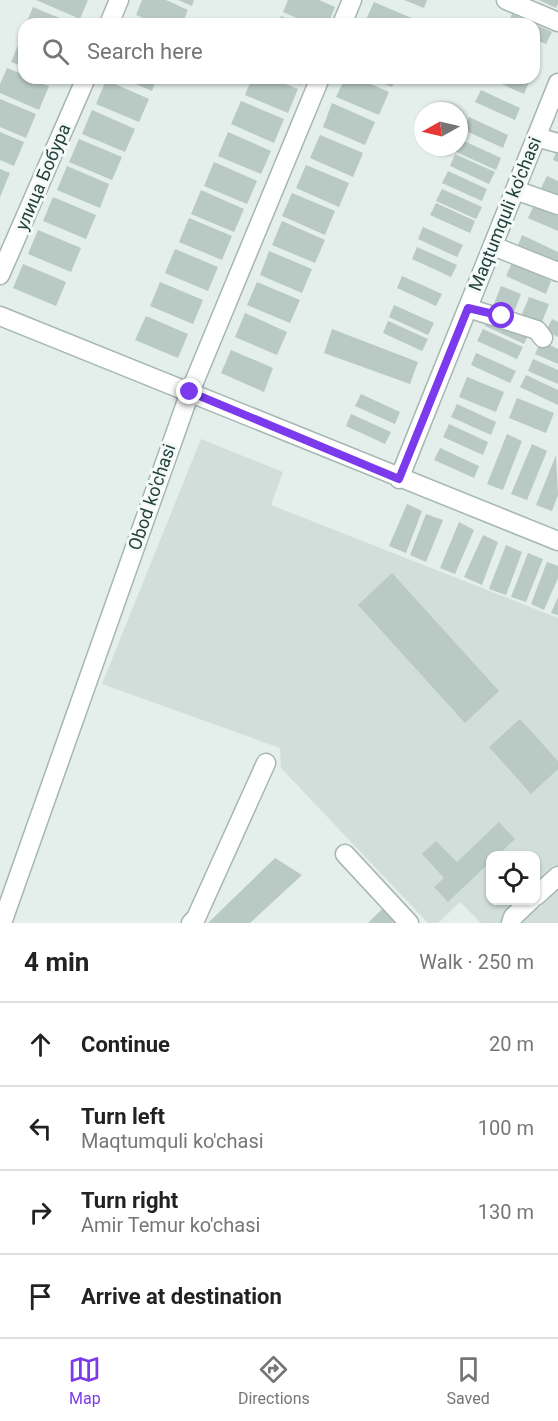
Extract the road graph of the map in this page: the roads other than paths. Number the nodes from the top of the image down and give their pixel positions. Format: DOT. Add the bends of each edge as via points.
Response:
graph roads {
  1 [pos="119,0"];
  2 [pos="352,0"];
  3 [pos="506,0"];
  4 [pos="112,18"];
  5 [pos="344,18"];
  6 [pos="558,22"];
  7 [pos="558,83"];
  8 [pos="83,84"];
  9 [pos="318,84"];
  10 [pos="536,136"];
  11 [pos="558,143"];
  12 [pos="515,190"];
  13 [pos="558,205"];
  14 [pos="493,246"];
  15 [pos="558,272"];
  16 [pos="0,275"];
  17 [pos="468,308"];
  18 [pos="0,316"];
  19 [pos="543,338"];
  20 [pos="190,392"];
  21 [pos="399,479"];
  22 [pos="558,541"];
  23 [pos="266,763"];
  24 [pos="345,854"];
  25 [pos="558,876"];
  26 [pos="540,892"];
  27 [pos="526,905"];
  28 [pos="2,923"];
  29 [pos="191,923"];
  30 [pos="409,923"];
  31 [pos="511,923"];
  1 -- 4 [label="street"];
  2 -- 5 [label="street"];
  3 -- 6 [label="street"];
  7 -- 10 [label="street, Maqtumquli ko'chasi"];
  8 -- 16 [label="street, улица Бобура"];
  9 -- 20 [label="street, Obod ko'chasi"];
  10 -- 11 [label="street"];
  10 -- 12 [label="street, Maqtumquli ko'chasi"];
  12 -- 13 [label="street"];
  12 -- 14 [label="street, Maqtumquli ko'chasi"];
  14 -- 15 [label="street"];
  14 -- 17 [label="street, Maqtumquli ko'chasi"];
  17 -- 19 [label="street" via="537,330"];
  17 -- 21 [label="street, Maqtumquli ko'chasi"];
  18 -- 20 [label="street"];
  20 -- 21 [label="street"];
  20 -- 28 [label="street, Obod ko'chasi"];
  21 -- 22 [label="street"];
  23 -- 29 [label="street"];
  24 -- 30 [label="street"];
  25 -- 26 [label="street"];
  27 -- 31 [label="street"];
}
